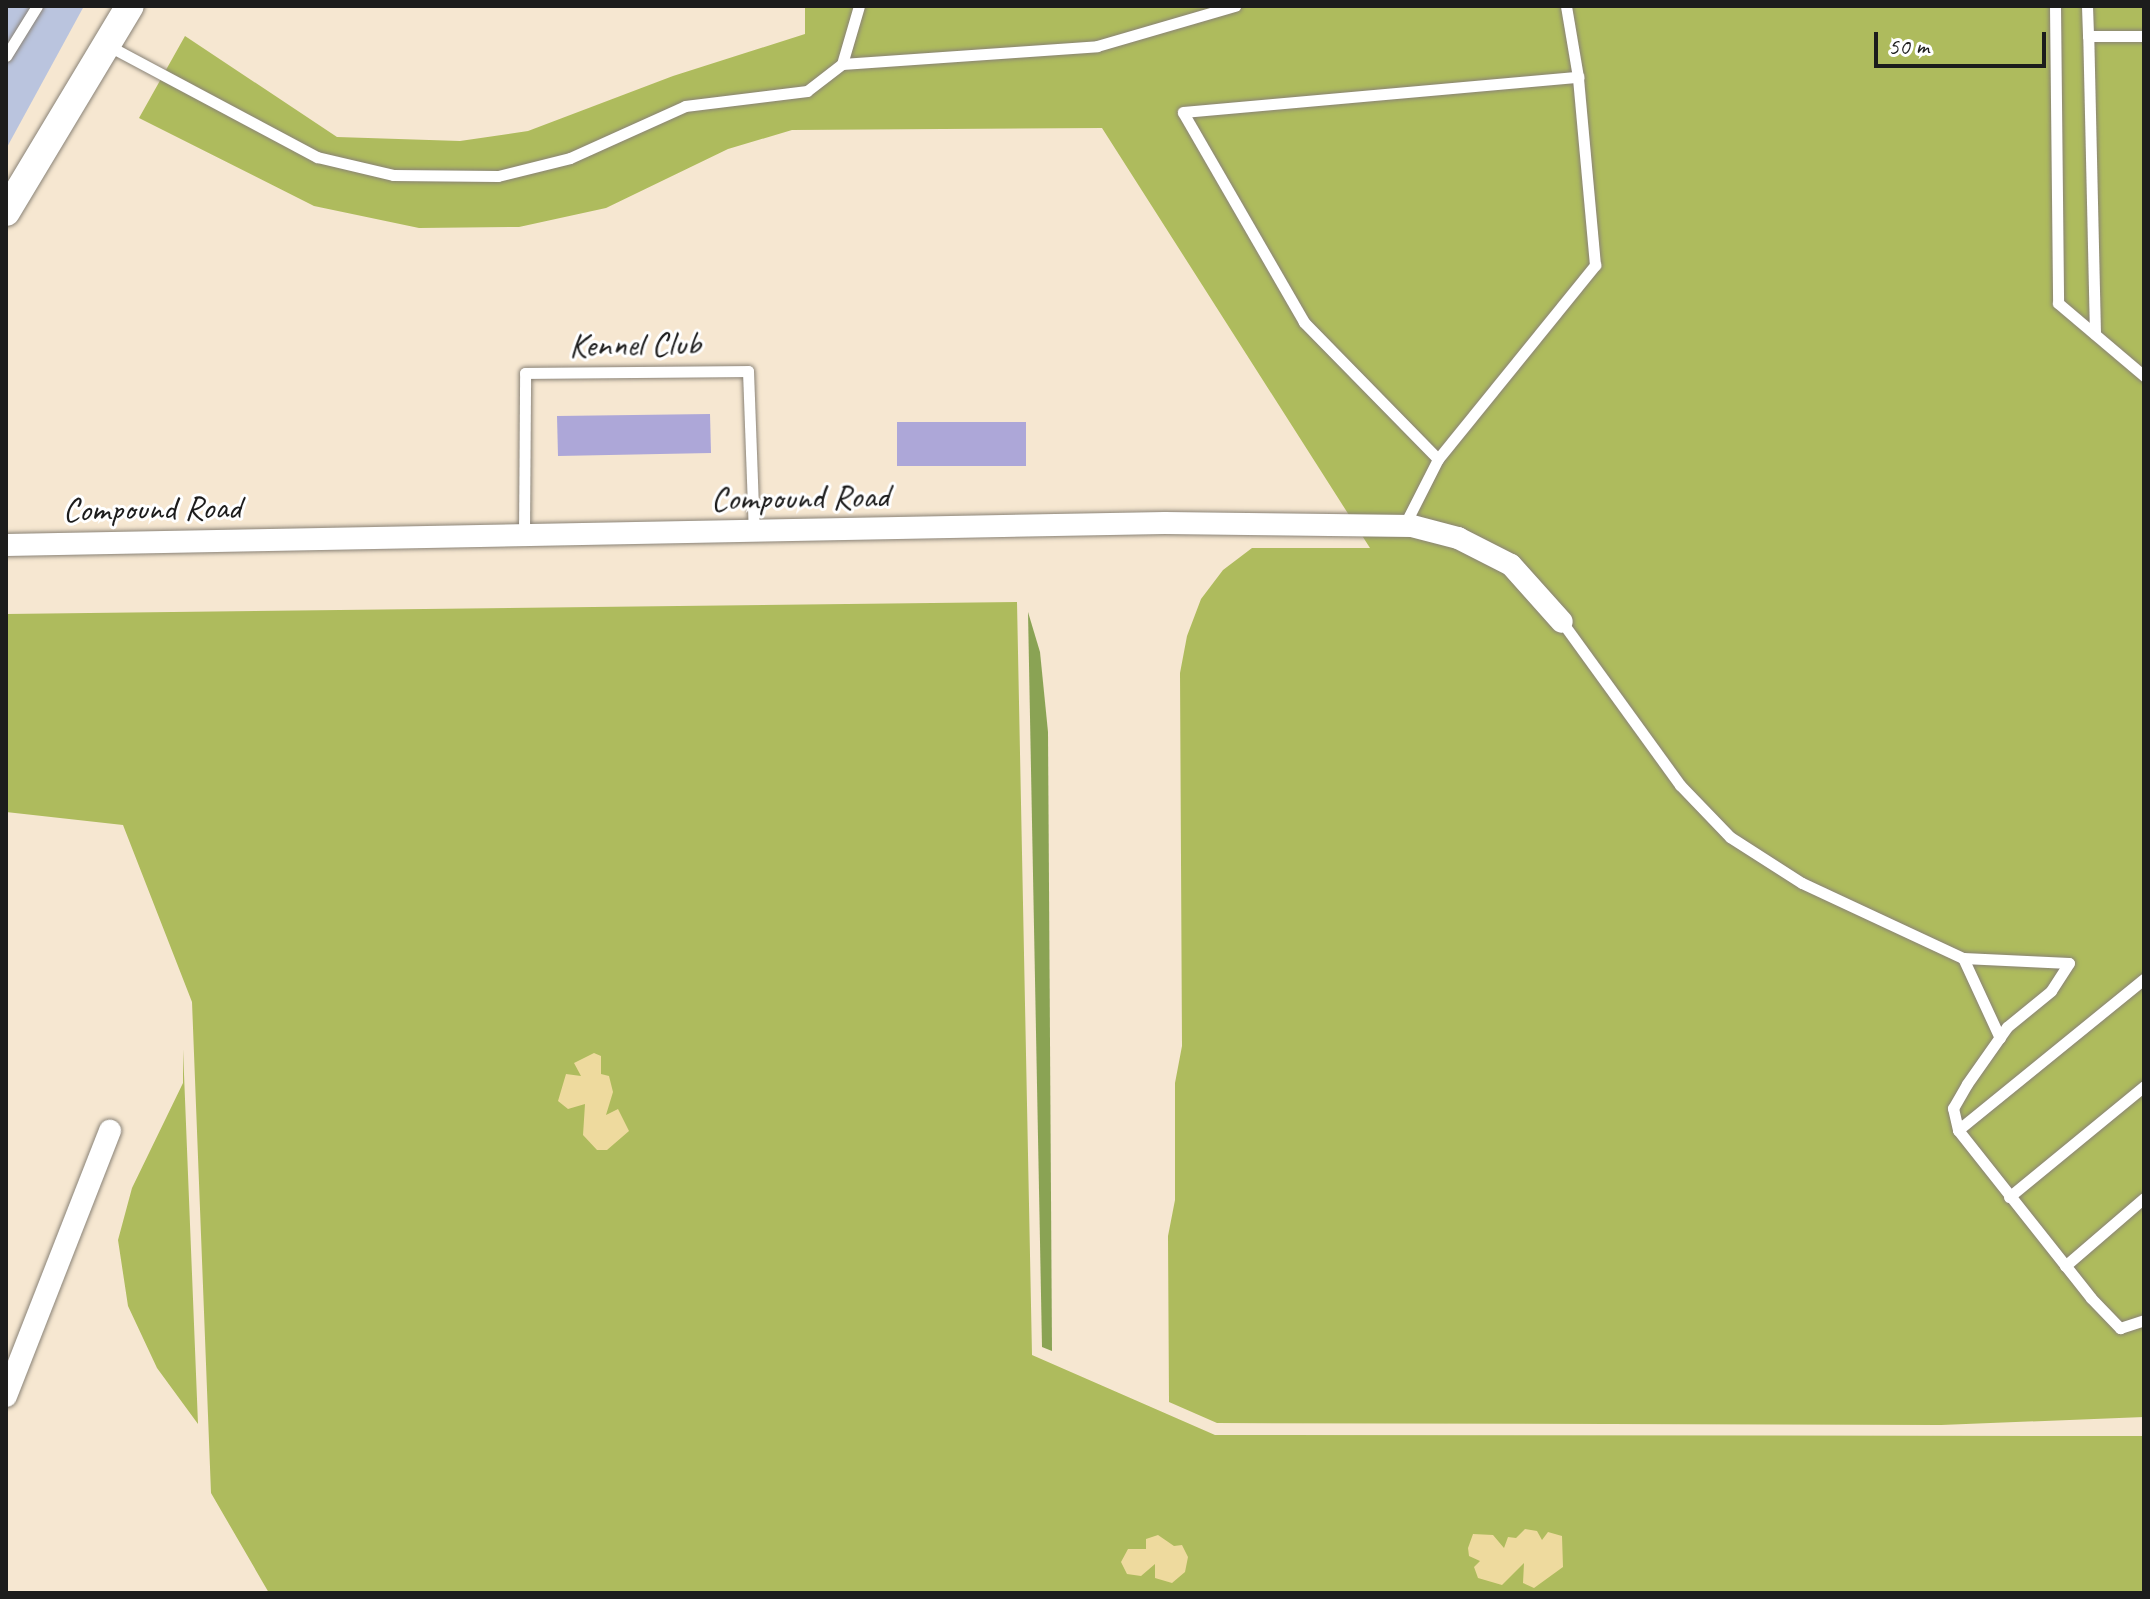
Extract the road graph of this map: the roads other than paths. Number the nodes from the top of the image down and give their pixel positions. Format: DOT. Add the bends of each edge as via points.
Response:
graph roads {
  1 [pos="37,6"];
  2 [pos="130,6"];
  3 [pos="859,6"];
  4 [pos="1235,6"];
  5 [pos="1566,6"];
  6 [pos="2055,6"];
  7 [pos="2087,6"];
  8 [pos="1211,10"];
  9 [pos="2088,36"];
  10 [pos="2144,36"];
  11 [pos="106,45"];
  12 [pos="6,56"];
  13 [pos="842,64"];
  14 [pos="1578,77"];
  15 [pos="6,212"];
  16 [pos="2095,334"];
  17 [pos="2144,376"];
  18 [pos="1438,459"];
  19 [pos="1404,526"];
  20 [pos="754,531"];
  21 [pos="524,535"];
  22 [pos="6,545"];
  23 [pos="1562,622"];
  24 [pos="1963,958"];
  25 [pos="2144,979"];
  26 [pos="2000,1038"];
  27 [pos="2144,1086"];
  28 [pos="1958,1130"];
  29 [pos="110,1131"];
  30 [pos="2009,1197"];
  31 [pos="2144,1198"];
  32 [pos="2065,1266"];
  33 [pos="2144,1320"];
  34 [pos="6,1396"];
  1 -- 12 [label="lane"];
  2 -- 11 [label="street"];
  3 -- 13 [label="lane"];
  4 -- 8 [label="lane"];
  5 -- 14 [label="lane"];
  6 -- 16 [label="lane" via="2058,303"];
  7 -- 9 [label="lane"];
  8 -- 13 [label="lane" via="1097,46"];
  9 -- 10 [label="lane"];
  9 -- 16 [label="lane"];
  11 -- 13 [label="lane" via="317,157 393,175 445,177 498,176 570,158 685,106 807,91"];
  11 -- 15 [label="street"];
  14 -- 18 [label="lane" via="1595,265"];
  14 -- 18 [label="lane" via="1183,112 1304,322"];
  16 -- 17 [label="lane"];
  18 -- 19 [label="lane"];
  19 -- 20 [label="street, Compound Road" via="1165,523"];
  19 -- 23 [label="street, Compound Road" via="1458,538 1511,565"];
  20 -- 21 [label="street, Compound Road"];
  20 -- 21 [label="lane, Kennel Club" via="748,371 525,373"];
  21 -- 22 [label="street, Compound Road"];
  23 -- 24 [label="lane" via="1680,785 1730,837 1802,883"];
  24 -- 26 [label="lane"];
  24 -- 26 [label="lane" via="2069,963 2051,991"];
  25 -- 28 [label="lane"];
  26 -- 28 [label="lane" via="1953,1108"];
  27 -- 30 [label="lane"];
  28 -- 30 [label="lane"];
  29 -- 34 [label="street"];
  30 -- 32 [label="lane"];
  31 -- 32 [label="lane"];
  32 -- 33 [label="lane" via="2120,1328"];
}
